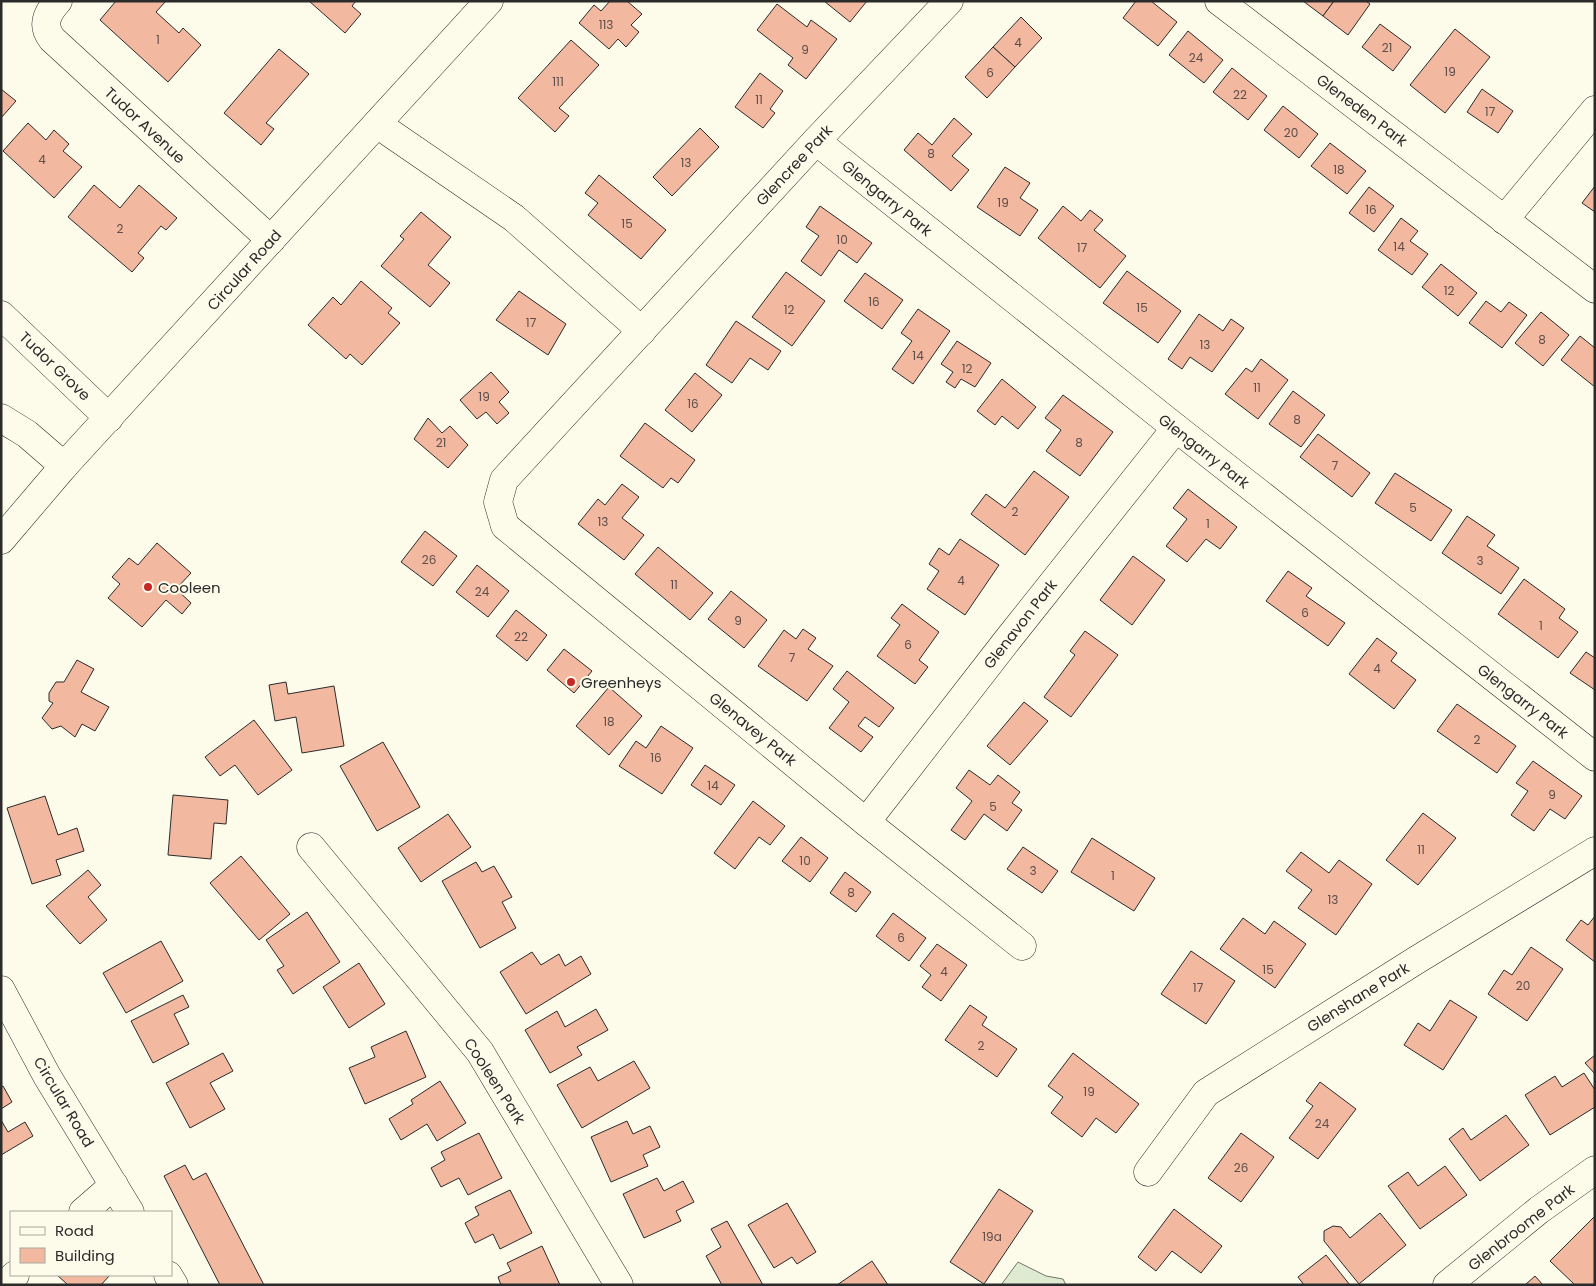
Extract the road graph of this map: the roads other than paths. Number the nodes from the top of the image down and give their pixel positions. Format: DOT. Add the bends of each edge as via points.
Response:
graph roads {
  1 [pos="58,1"];
  2 [pos="489,1"];
  3 [pos="949,1"];
  4 [pos="1219,1"];
  5 [pos="1595,110"];
  6 [pos="377,124"];
  7 [pos="816,141"];
  8 [pos="1504,220"];
  9 [pos="271,240"];
  10 [pos="1595,289"];
  11 [pos="1,315"];
  12 [pos="642,331"];
  13 [pos="1,418"];
  14 [pos="109,418"];
  15 [pos="1176,428"];
  16 [pos="64,466"];
  17 [pos="498,502"];
  18 [pos="1,540"];
  19 [pos="1595,757"];
  20 [pos="866,822"];
  21 [pos="311,847"];
  22 [pos="1595,851"];
  23 [pos="1022,946"];
  24 [pos="3,998"];
  25 [pos="1595,1170"];
  26 [pos="1148,1172"];
  27 [pos="114,1185"];
  28 [pos="85,1211"];
  29 [pos="129,1211"];
  30 [pos="14,1276"];
  31 [pos="5,1285"];
  32 [pos="619,1285"];
  33 [pos="1447,1285"];
  1 -- 9 [label="street, Tudor Avenue" via="49,11 47,20 52,40"];
  2 -- 6 [label="street, Circular Road"];
  3 -- 7 [label="street, Glencree Park"];
  4 -- 8 [label="street, Gleneden Park"];
  5 -- 8 [label="street"];
  6 -- 9 [label="street, Circular Road"];
  6 -- 12 [label="street" via="514,218"];
  7 -- 12 [label="street, Glencree Park"];
  7 -- 15 [label="street, Glengarry Park"];
  8 -- 10 [label="street, Gleneden Park"];
  9 -- 14 [label="street, Circular Road"];
  11 -- 14 [label="street, Tudor Grove"];
  12 -- 17 [label="street, Glencree Park" via="504,480"];
  13 -- 16 [label="street" via="27,434"];
  14 -- 16 [label="street, Circular Road"];
  15 -- 19 [label="street, Glengarry Park"];
  15 -- 20 [label="street, Glenavon Park"];
  16 -- 18 [label="street, Circular Road"];
  17 -- 20 [label="street, Glenavey Park" via="505,526"];
  20 -- 23 [label="street, Glenavey Park"];
  21 -- 32 [label="street, Cooleen Park" via="480,1052"];
  22 -- 26 [label="street, Glenshane Park" via="1206,1093"];
  24 -- 27 [label="street, Circular Road"];
  25 -- 33 [label="street, Glenbroome Park" via="1539,1210"];
  27 -- 28 [label="street"];
  27 -- 29 [label="street, Circular Road"];
  30 -- 31 [label="street"];
}
